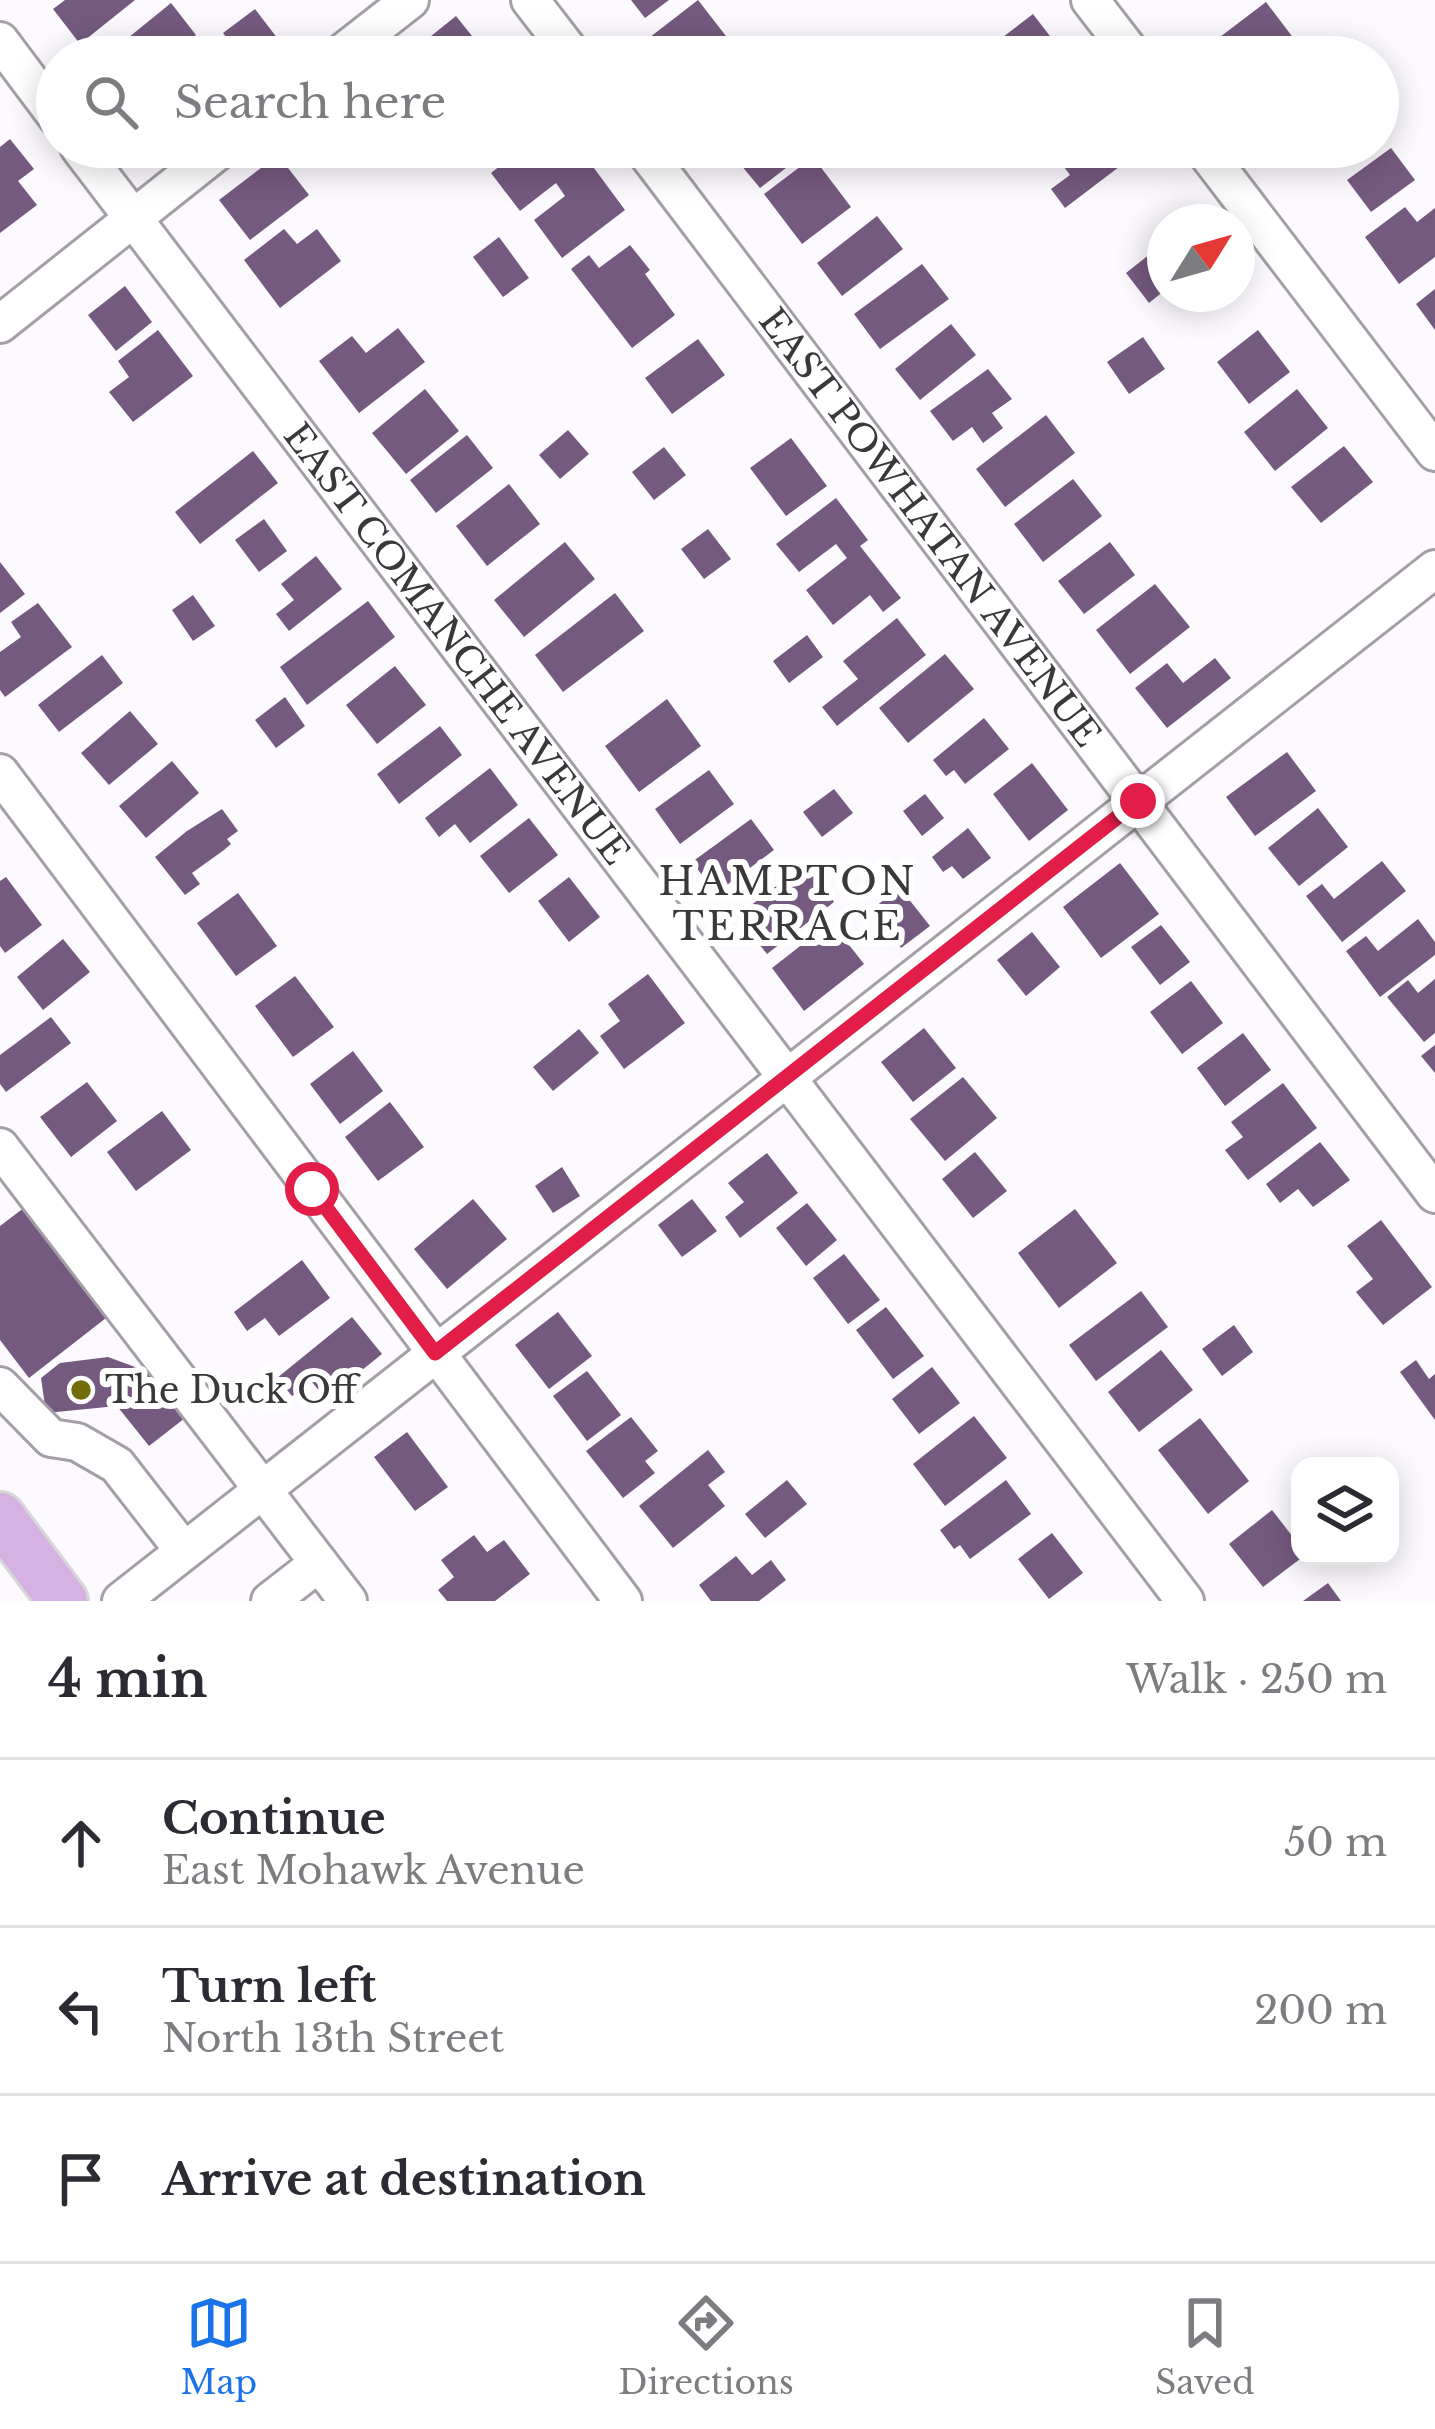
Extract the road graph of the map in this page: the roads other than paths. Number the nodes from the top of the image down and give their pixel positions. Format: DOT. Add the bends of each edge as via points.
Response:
graph roads {
  1 [pos="410,0"];
  2 [pos="530,0"];
  3 [pos="1090,0"];
  4 [pos="364,36"];
  5 [pos="558,36"];
  6 [pos="1118,36"];
  7 [pos="0,41"];
  8 [pos="36,89"];
  9 [pos="95,168"];
  10 [pos="196,168"];
  11 [pos="658,168"];
  12 [pos="1218,168"];
  13 [pos="133,218"];
  14 [pos="0,323"];
  15 [pos="1435,452"];
  16 [pos="1435,568"];
  17 [pos="0,773"];
  18 [pos="1138,801"];
  19 [pos="787,1077"];
  20 [pos="0,1147"];
  21 [pos="1435,1194"];
  22 [pos="435,1353"];
  23 [pos="0,1386"];
  24 [pos="262,1490"];
  25 [pos="0,1517"];
  26 [pos="184,1551"];
  27 [pos="319,1563"];
  28 [pos="63,1601"];
  29 [pos="121,1601"];
  30 [pos="270,1601"];
  31 [pos="348,1601"];
  32 [pos="623,1601"];
  33 [pos="1185,1601"];
  1 -- 4 [label="street"];
  2 -- 5 [label="street"];
  3 -- 6 [label="street"];
  7 -- 8 [label="street"];
  9 -- 13 [label="street, EAST COMANCHE AVENUE"];
  10 -- 13 [label="street"];
  11 -- 18 [label="street, EAST POWHATAN AVENUE"];
  12 -- 15 [label="street"];
  13 -- 14 [label="street"];
  13 -- 19 [label="street, EAST COMANCHE AVENUE"];
  16 -- 18 [label="street"];
  17 -- 22 [label="street"];
  18 -- 19 [label="street"];
  18 -- 21 [label="street, EAST POWHATAN AVENUE"];
  19 -- 22 [label="street"];
  19 -- 33 [label="street, EAST COMANCHE AVENUE"];
  20 -- 24 [label="street"];
  22 -- 24 [label="street"];
  22 -- 32 [label="street"];
  23 -- 26 [label="street" via="51,1438 77,1442 117,1465"];
  24 -- 26 [label="street"];
  24 -- 27 [label="street"];
  25 -- 28 [label="main road"];
  26 -- 29 [label="street"];
  27 -- 30 [label="street"];
  27 -- 31 [label="street"];
}
